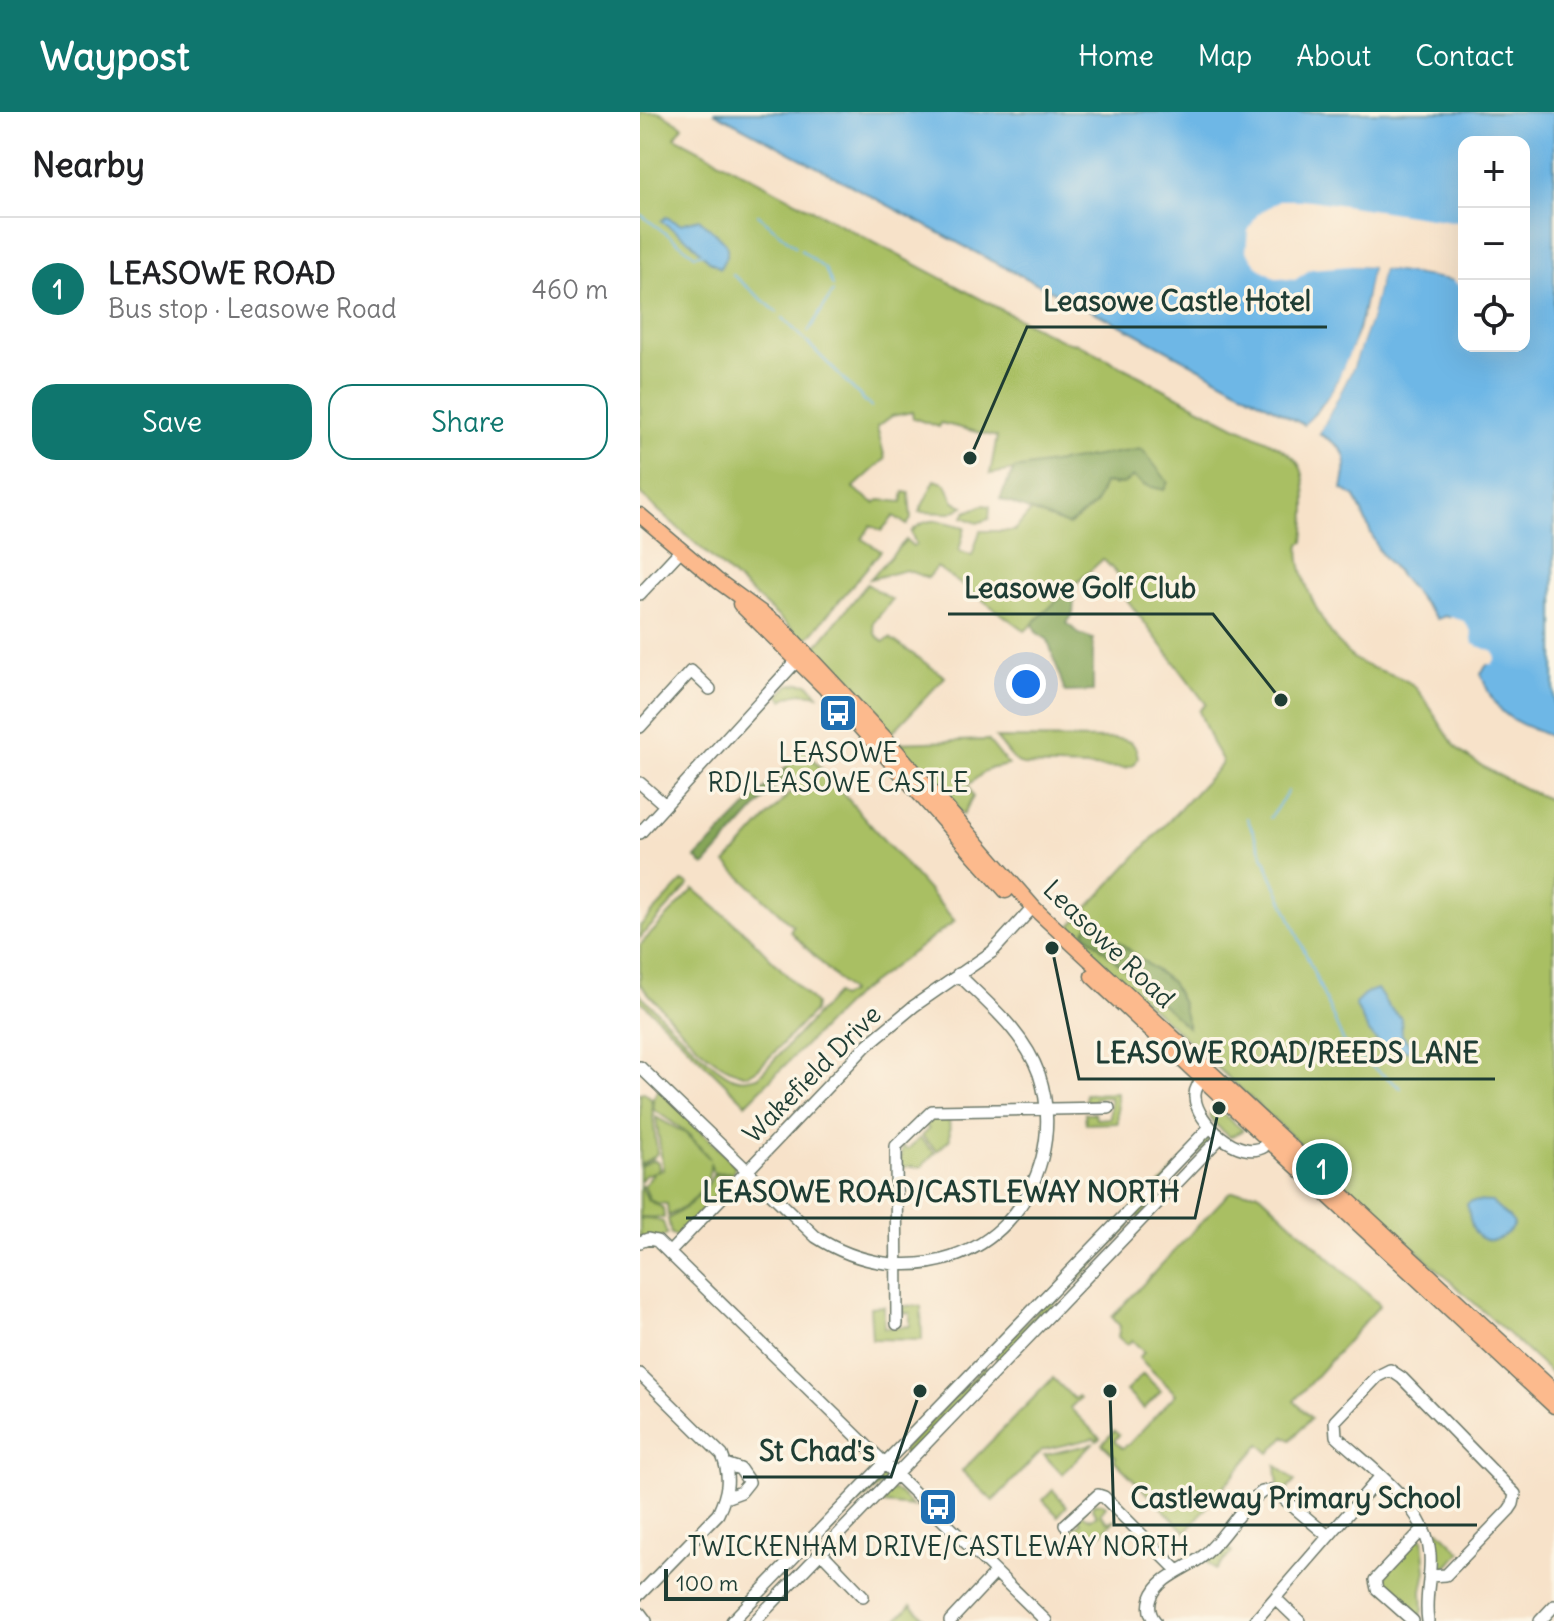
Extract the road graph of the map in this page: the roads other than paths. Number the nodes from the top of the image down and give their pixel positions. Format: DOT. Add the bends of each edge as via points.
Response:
graph roads {
  1 [pos="640,515"];
  2 [pos="681,550"];
  3 [pos="640,594"];
  4 [pos="801,655"];
  5 [pos="710,689"];
  6 [pos="640,727"];
  7 [pos="640,783"];
  8 [pos="665,805"];
  9 [pos="640,833"];
  10 [pos="1030,910"];
  11 [pos="958,974"];
  12 [pos="640,1067"];
  13 [pos="1206,1076"];
  14 [pos="650,1077"];
  15 [pos="640,1088"];
  16 [pos="1109,1108"];
  17 [pos="1046,1109"];
  18 [pos="1210,1127"];
  19 [pos="1221,1137"];
  20 [pos="1273,1138"];
  21 [pos="747,1171"];
  22 [pos="1126,1214"];
  23 [pos="1137,1225"];
  24 [pos="640,1242"];
  25 [pos="669,1253"];
  26 [pos="896,1266"];
  27 [pos="1065,1277"];
  28 [pos="1077,1289"];
  29 [pos="897,1324"];
  30 [pos="986,1360"];
  31 [pos="996,1371"];
  32 [pos="640,1374"];
  33 [pos="1554,1391"];
  34 [pos="1554,1406"];
  35 [pos="885,1463"];
  36 [pos="725,1464"];
  37 [pos="896,1474"];
  38 [pos="1380,1477"];
  39 [pos="725,1498"];
  40 [pos="1065,1525"];
  41 [pos="1424,1528"];
  42 [pos="1328,1536"];
  43 [pos="806,1545"];
  44 [pos="819,1554"];
  45 [pos="1177,1570"];
  46 [pos="995,1573"];
  47 [pos="1429,1576"];
  48 [pos="640,1594"];
  49 [pos="863,1596"];
  50 [pos="1275,1598"];
  51 [pos="1554,1606"];
  52 [pos="744,1608"];
  53 [pos="640,1613"];
  54 [pos="756,1620"];
  55 [pos="646,1621"];
  56 [pos="732,1621"];
  57 [pos="950,1621"];
  58 [pos="1046,1621"];
  59 [pos="1155,1621"];
  60 [pos="1255,1621"];
  61 [pos="1299,1621"];
  62 [pos="1413,1621"];
  63 [pos="1428,1621"];
  64 [pos="1540,1621"];
  1 -- 2 [label="main road, Leasowe Road"];
  2 -- 3 [label="street"];
  2 -- 4 [label="main road, Leasowe Road"];
  4 -- 8 [label="street"];
  4 -- 10 [label="main road, Leasowe Road" via="825,688"];
  5 -- 6 [label="street" via="691,671"];
  7 -- 8 [label="street"];
  8 -- 9 [label="street"];
  10 -- 11 [label="street, Wakefield Drive" via="992,952"];
  10 -- 13 [label="main road, Leasowe Road"];
  11 -- 17 [label="street" via="1030,1053"];
  11 -- 21 [label="street, Wakefield Drive" via="867,1045"];
  12 -- 14 [label="street"];
  13 -- 18 [label="street" via="1194,1097"];
  13 -- 20 [label="main road, Leasowe Road"];
  14 -- 15 [label="street"];
  14 -- 21 [label="street"];
  16 -- 17 [label="street"];
  17 -- 26 [label="street" via="1038,1171 1013,1217 981,1244 958,1255"];
  17 -- 26 [label="street" via="932,1111 896,1146"];
  18 -- 19 [label="street"];
  18 -- 22 [label="street"];
  19 -- 20 [label="street" via="1256,1149"];
  19 -- 23 [label="street"];
  20 -- 33 [label="main road, Leasowe Road"];
  20 -- 34 [label="main road, Leasowe Road"];
  21 -- 25 [label="street, Wakefield Drive"];
  21 -- 26 [label="street" via="816,1237 851,1256"];
  22 -- 23 [label="street"];
  22 -- 27 [label="street"];
  23 -- 28 [label="street"];
  24 -- 25 [label="street" via="657,1241"];
  25 -- 35 [label="street"];
  26 -- 29 [label="street"];
  27 -- 28 [label="street"];
  27 -- 30 [label="street"];
  28 -- 31 [label="street"];
  30 -- 31 [label="street"];
  30 -- 35 [label="street"];
  31 -- 37 [label="street"];
  32 -- 36 [label="street"];
  35 -- 37 [label="street"];
  35 -- 43 [label="street"];
  36 -- 39 [label="street"];
  36 -- 39 [label="street" via="740,1469 749,1482"];
  37 -- 44 [label="street"];
  37 -- 46 [label="street"];
  38 -- 41 [label="street"];
  38 -- 42 [label="street"];
  38 -- 47 [label="street" via="1336,1436 1334,1428 1367,1387 1390,1370 1515,1494 1509,1510 1446,1575"];
  39 -- 48 [label="street" via="718,1514"];
  40 -- 45 [label="street" via="1092,1499 1104,1497"];
  41 -- 47 [label="street"];
  41 -- 62 [label="street" via="1375,1580 1377,1589"];
  42 -- 45 [label="street" via="1271,1490 1255,1497 1205,1555"];
  42 -- 50 [label="street"];
  43 -- 44 [label="street"];
  43 -- 52 [label="street"];
  44 -- 49 [label="street"];
  44 -- 54 [label="street"];
  45 -- 59 [label="street" via="1151,1595"];
  46 -- 57 [label="street"];
  46 -- 58 [label="street"];
  47 -- 63 [label="street"];
  50 -- 60 [label="street"];
  50 -- 61 [label="street"];
  51 -- 64 [label="street"];
  52 -- 54 [label="street"];
  52 -- 56 [label="street"];
  53 -- 55 [label="street"];
}
